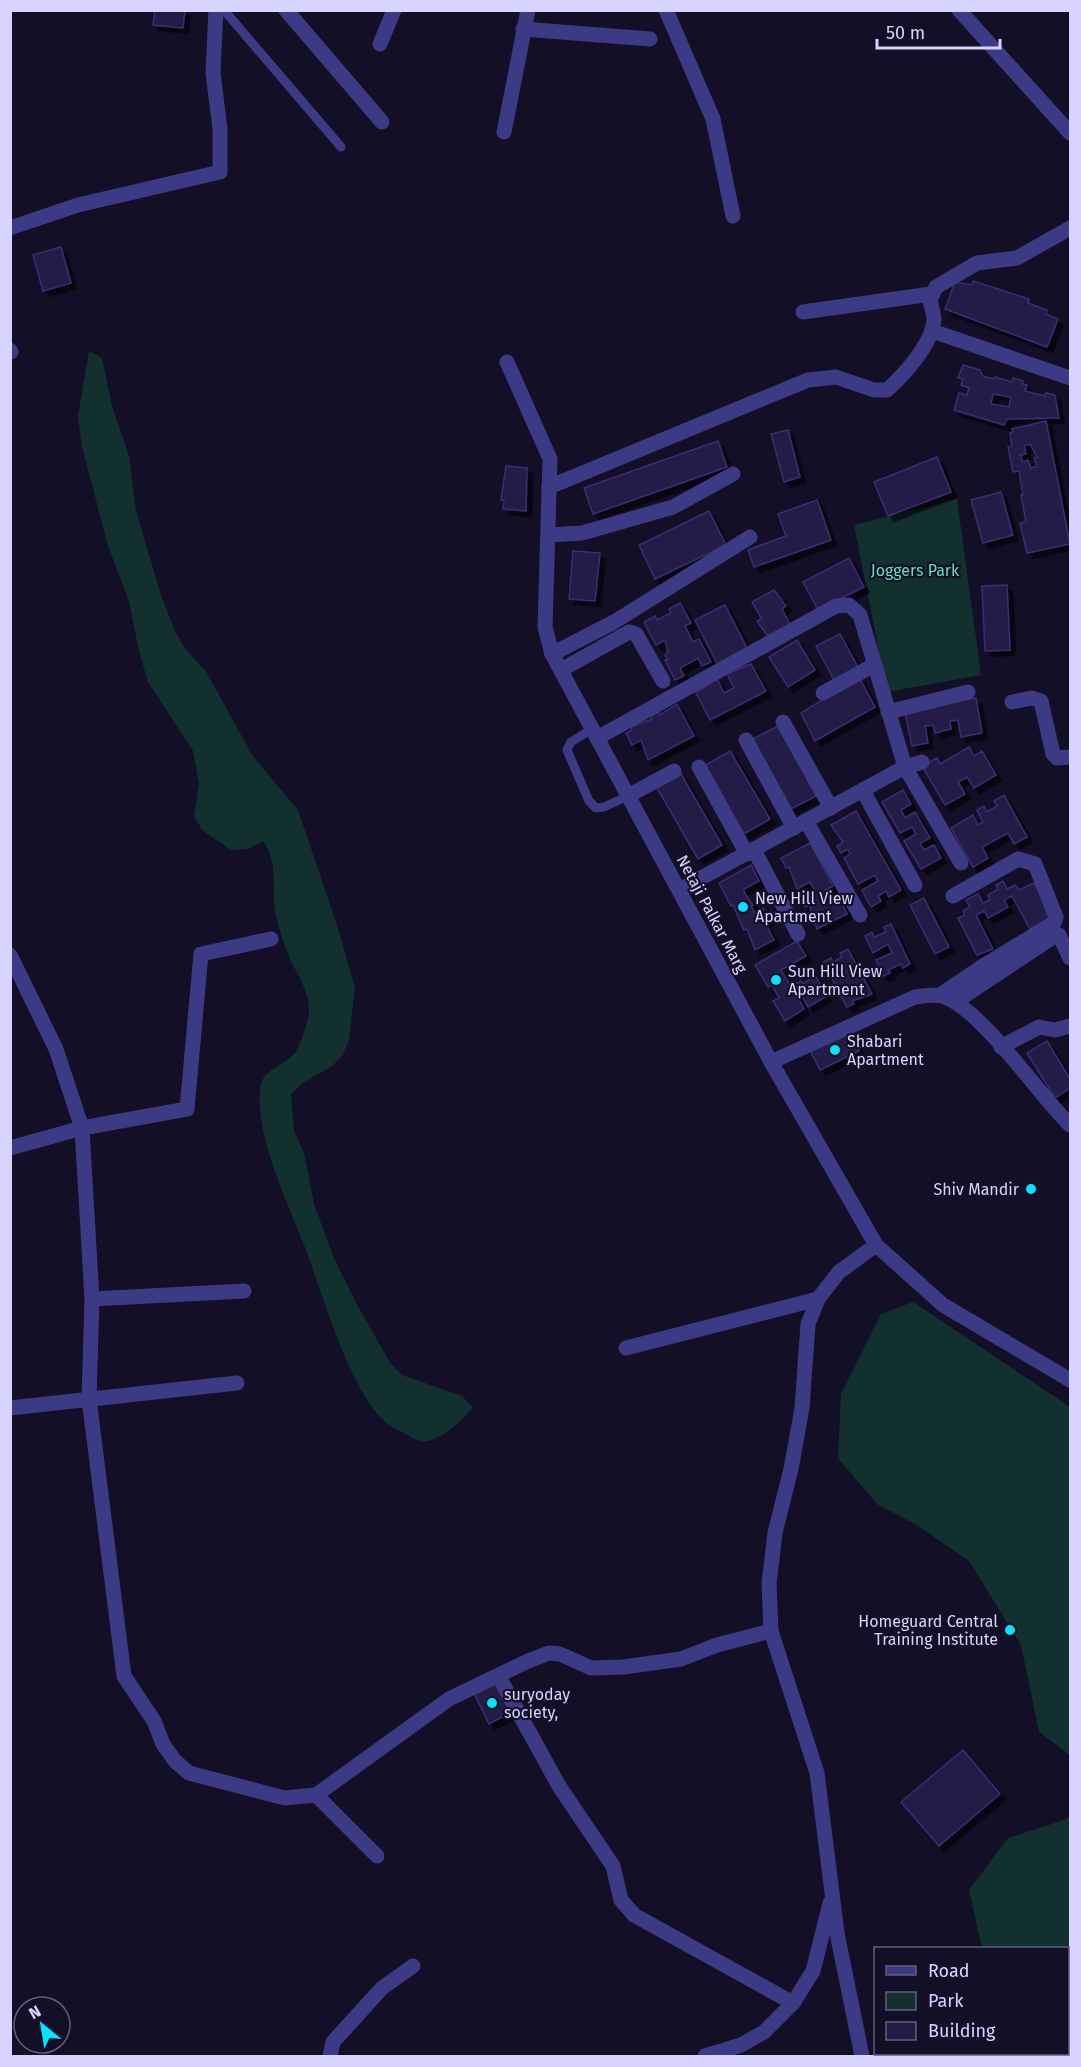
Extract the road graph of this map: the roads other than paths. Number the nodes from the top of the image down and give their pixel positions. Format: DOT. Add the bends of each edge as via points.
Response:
graph roads {
  1 [pos="216,10"];
  2 [pos="224,10"];
  3 [pos="286,10"];
  4 [pos="394,10"];
  5 [pos="528,10"];
  6 [pos="666,10"];
  7 [pos="959,10"];
  8 [pos="523,29"];
  9 [pos="650,39"];
  10 [pos="380,44"];
  11 [pos="382,122"];
  12 [pos="504,132"];
  13 [pos="1071,133"];
  14 [pos="341,147"];
  15 [pos="733,216"];
  16 [pos="10,228"];
  17 [pos="1071,228"];
  18 [pos="931,294"];
  19 [pos="803,312"];
  20 [pos="941,334"];
  21 [pos="507,362"];
  22 [pos="1071,378"];
  23 [pos="733,474"];
  24 [pos="549,487"];
  25 [pos="548,536"];
  26 [pos="750,537"];
  27 [pos="552,654"];
  28 [pos="874,665"];
  29 [pos="561,670"];
  30 [pos="663,681"];
  31 [pos="968,692"];
  32 [pos="823,693"];
  33 [pos="1012,702"];
  34 [pos="888,712"];
  35 [pos="783,722"];
  36 [pos="594,733"];
  37 [pos="746,740"];
  38 [pos="1071,757"];
  39 [pos="922,762"];
  40 [pos="699,767"];
  41 [pos="905,767"];
  42 [pos="674,771"];
  43 [pos="863,791"];
  44 [pos="628,796"];
  45 [pos="831,807"];
  46 [pos="800,825"];
  47 [pos="750,852"];
  48 [pos="961,863"];
  49 [pos="915,885"];
  50 [pos="678,891"];
  51 [pos="952,896"];
  52 [pos="860,915"];
  53 [pos="798,934"];
  54 [pos="272,939"];
  55 [pos="10,955"];
  56 [pos="1071,958"];
  57 [pos="940,995"];
  58 [pos="955,1002"];
  59 [pos="1071,1026"];
  60 [pos="1001,1047"];
  61 [pos="771,1062"];
  62 [pos="1071,1125"];
  63 [pos="82,1128"];
  64 [pos="10,1148"];
  65 [pos="876,1245"];
  66 [pos="244,1291"];
  67 [pos="92,1299"];
  68 [pos="819,1299"];
  69 [pos="626,1348"];
  70 [pos="1071,1380"];
  71 [pos="237,1383"];
  72 [pos="89,1399"];
  73 [pos="10,1408"];
  74 [pos="771,1630"];
  75 [pos="500,1677"];
  76 [pos="316,1795"];
  77 [pos="377,1856"];
  78 [pos="832,1895"];
  79 [pos="413,1966"];
  80 [pos="793,2003"];
  81 [pos="330,2056"];
  82 [pos="705,2056"];
  83 [pos="862,2056"];
  1 -- 16 [label="street" via="213,73 220,129 220,172 78,205"];
  2 -- 14 [label="lane"];
  3 -- 11 [label="street"];
  4 -- 10 [label="street"];
  5 -- 8 [label="street"];
  6 -- 15 [label="street" via="713,118"];
  7 -- 13 [label="street"];
  8 -- 9 [label="street"];
  8 -- 12 [label="street"];
  17 -- 18 [label="street" via="1017,258 977,263 951,276"];
  18 -- 19 [label="street"];
  18 -- 24 [label="street" via="934,319 924,345 903,376 887,390 874,390 836,377 808,381"];
  20 -- 22 [label="street"];
  21 -- 24 [label="street, Netaji Palkar Marg" via="550,459"];
  23 -- 25 [label="street" via="673,507 582,533"];
  24 -- 25 [label="street, Netaji Palkar Marg"];
  25 -- 27 [label="street, Netaji Palkar Marg" via="545,627"];
  26 -- 27 [label="street" via="614,622"];
  27 -- 29 [label="street, Netaji Palkar Marg"];
  28 -- 32 [label="street"];
  28 -- 34 [label="street"];
  28 -- 36 [label="street" via="860,615 849,606 836,606"];
  29 -- 30 [label="street" via="629,632 636,634"];
  29 -- 36 [label="street, Netaji Palkar Marg"];
  31 -- 34 [label="street"];
  33 -- 38 [label="street" via="1032,698 1041,701 1053,754 1057,758"];
  34 -- 41 [label="street"];
  35 -- 45 [label="street"];
  36 -- 44 [label="street, Netaji Palkar Marg"];
  36 -- 44 [label="lane" via="571,742 567,750 589,801 604,807"];
  37 -- 46 [label="street"];
  39 -- 41 [label="street"];
  40 -- 47 [label="street"];
  41 -- 43 [label="street"];
  41 -- 48 [label="street"];
  42 -- 44 [label="street"];
  43 -- 45 [label="street"];
  43 -- 49 [label="street"];
  44 -- 50 [label="street, Netaji Palkar Marg"];
  45 -- 46 [label="street"];
  46 -- 47 [label="street"];
  46 -- 52 [label="street"];
  47 -- 50 [label="street"];
  47 -- 53 [label="street"];
  50 -- 61 [label="street, Netaji Palkar Marg"];
  51 -- 57 [label="street" via="1018,859 1027,860 1035,864 1056,916 1054,923"];
  54 -- 63 [label="street" via="201,954 187,1109"];
  55 -- 63 [label="street" via="56,1049"];
  56 -- 58 [label="street" via="1059,935"];
  57 -- 58 [label="street"];
  57 -- 61 [label="street" via="915,997"];
  58 -- 60 [label="street" via="980,1022"];
  59 -- 60 [label="street" via="1055,1030 1039,1027"];
  60 -- 62 [label="street"];
  61 -- 65 [label="street, Netaji Palkar Marg"];
  63 -- 64 [label="street"];
  63 -- 67 [label="street"];
  65 -- 68 [label="street" via="839,1272"];
  65 -- 70 [label="street, Netaji Palkar Marg" via="943,1305"];
  66 -- 67 [label="street"];
  67 -- 72 [label="street"];
  68 -- 69 [label="street"];
  68 -- 74 [label="street" via="808,1324 802,1408 776,1533 769,1583"];
  71 -- 72 [label="street"];
  72 -- 73 [label="street"];
  72 -- 76 [label="street" via="124,1676 154,1721 163,1744 189,1773 285,1798"];
  74 -- 75 [label="street" via="681,1659 622,1668 591,1668 549,1653"];
  74 -- 78 [label="street" via="818,1773"];
  75 -- 76 [label="street" via="449,1699"];
  75 -- 80 [label="street" via="559,1786 613,1866 621,1900 634,1915"];
  76 -- 77 [label="street"];
  78 -- 80 [label="street" via="813,1971"];
  78 -- 83 [label="street"];
  79 -- 81 [label="street" via="382,1988 333,2042"];
  80 -- 82 [label="street" via="764,2032"];
}
